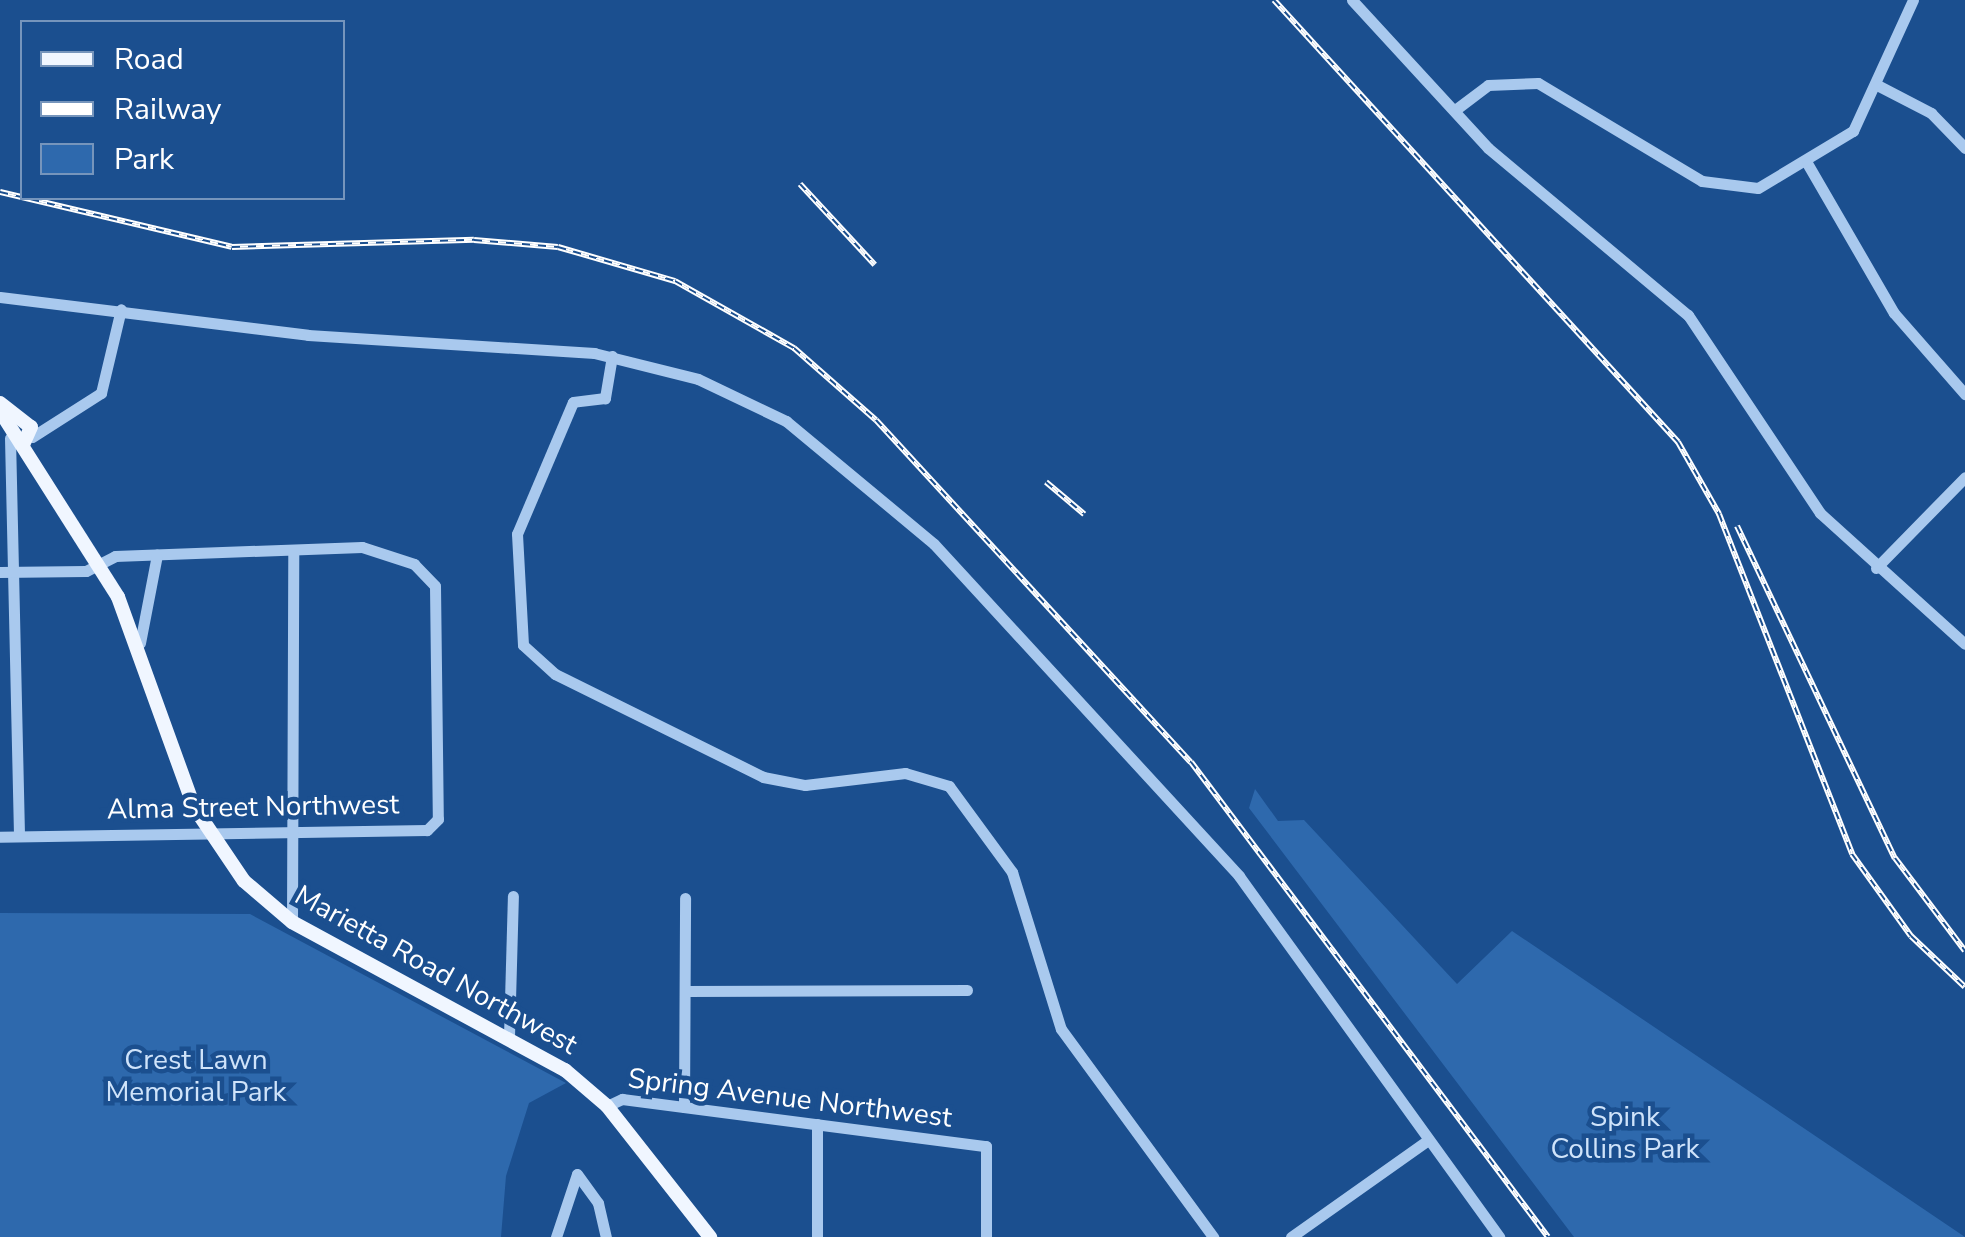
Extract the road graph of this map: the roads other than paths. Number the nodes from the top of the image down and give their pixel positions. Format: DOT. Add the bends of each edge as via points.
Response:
graph roads {
  1 [pos="1352,0"];
  2 [pos="1913,0"];
  3 [pos="1879,86"];
  4 [pos="1455,110"];
  5 [pos="1965,148"];
  6 [pos="1806,163"];
  7 [pos="0,297"];
  8 [pos="121,308"];
  9 [pos="612,356"];
  10 [pos="1965,394"];
  11 [pos="0,403"];
  12 [pos="0,411"];
  13 [pos="18,436"];
  14 [pos="1965,477"];
  15 [pos="293,550"];
  16 [pos="157,555"];
  17 [pos="100,563"];
  18 [pos="1876,568"];
  19 [pos="6,572"];
  20 [pos="140,642"];
  21 [pos="1965,644"];
  22 [pos="207,832"];
  23 [pos="296,832"];
  24 [pos="10,836"];
  25 [pos="513,896"];
  26 [pos="685,898"];
  27 [pos="292,922"];
  28 [pos="686,990"];
  29 [pos="967,990"];
  30 [pos="509,1036"];
  31 [pos="607,1106"];
  32 [pos="684,1107"];
  33 [pos="817,1124"];
  34 [pos="1428,1140"];
  35 [pos="556,1237"];
  36 [pos="606,1237"];
  37 [pos="710,1237"];
  38 [pos="817,1237"];
  39 [pos="986,1237"];
  40 [pos="1213,1237"];
  41 [pos="1291,1237"];
  42 [pos="1498,1237"];
  1 -- 4 [label="street"];
  2 -- 3 [label="street"];
  3 -- 5 [label="street" via="1931,113"];
  3 -- 6 [label="street" via="1852,131"];
  4 -- 6 [label="street" via="1488,85 1525,80 1718,188 1758,188"];
  4 -- 18 [label="street" via="1688,315 1820,513"];
  6 -- 10 [label="street" via="1894,313"];
  7 -- 8 [label="street"];
  8 -- 9 [label="street" via="308,336"];
  8 -- 13 [label="street" via="100,394"];
  9 -- 34 [label="street" via="740,397 878,490 1238,876"];
  9 -- 40 [label="street" via="606,398 573,402 517,534 523,645 555,674 763,777 805,785 904,773 949,786 1012,872 1061,1030"];
  11 -- 13 [label="main road, Marietta Road Northwest"];
  12 -- 13 [label="main road, Marietta Road Northwest"];
  13 -- 17 [label="main road, Marietta Road Northwest"];
  13 -- 19 [label="street"];
  14 -- 18 [label="street"];
  15 -- 16 [label="street"];
  15 -- 23 [label="street"];
  15 -- 23 [label="street, Alma Street Northwest" via="390,552 434,586 437,824"];
  16 -- 17 [label="street"];
  16 -- 20 [label="street"];
  17 -- 19 [label="street"];
  17 -- 20 [label="main road, Marietta Road Northwest"];
  18 -- 21 [label="street"];
  19 -- 24 [label="street"];
  20 -- 22 [label="main road, Marietta Road Northwest"];
  22 -- 23 [label="street, Alma Street Northwest"];
  22 -- 24 [label="street, Alma Street Northwest"];
  22 -- 27 [label="main road, Marietta Road Northwest"];
  23 -- 27 [label="street"];
  25 -- 30 [label="street"];
  26 -- 28 [label="street"];
  27 -- 30 [label="main road, Marietta Road Northwest"];
  28 -- 29 [label="street"];
  28 -- 32 [label="street"];
  30 -- 31 [label="main road, Marietta Road Northwest"];
  31 -- 32 [label="street, Spring Avenue Northwest" via="622,1099"];
  31 -- 37 [label="main road, Marietta Road Northwest"];
  32 -- 33 [label="street, Spring Avenue Northwest"];
  33 -- 38 [label="street"];
  33 -- 39 [label="street, Spring Avenue Northwest" via="986,1146"];
  34 -- 41 [label="street"];
  34 -- 42 [label="street"];
  35 -- 36 [label="street" via="577,1174 598,1203"];
}
